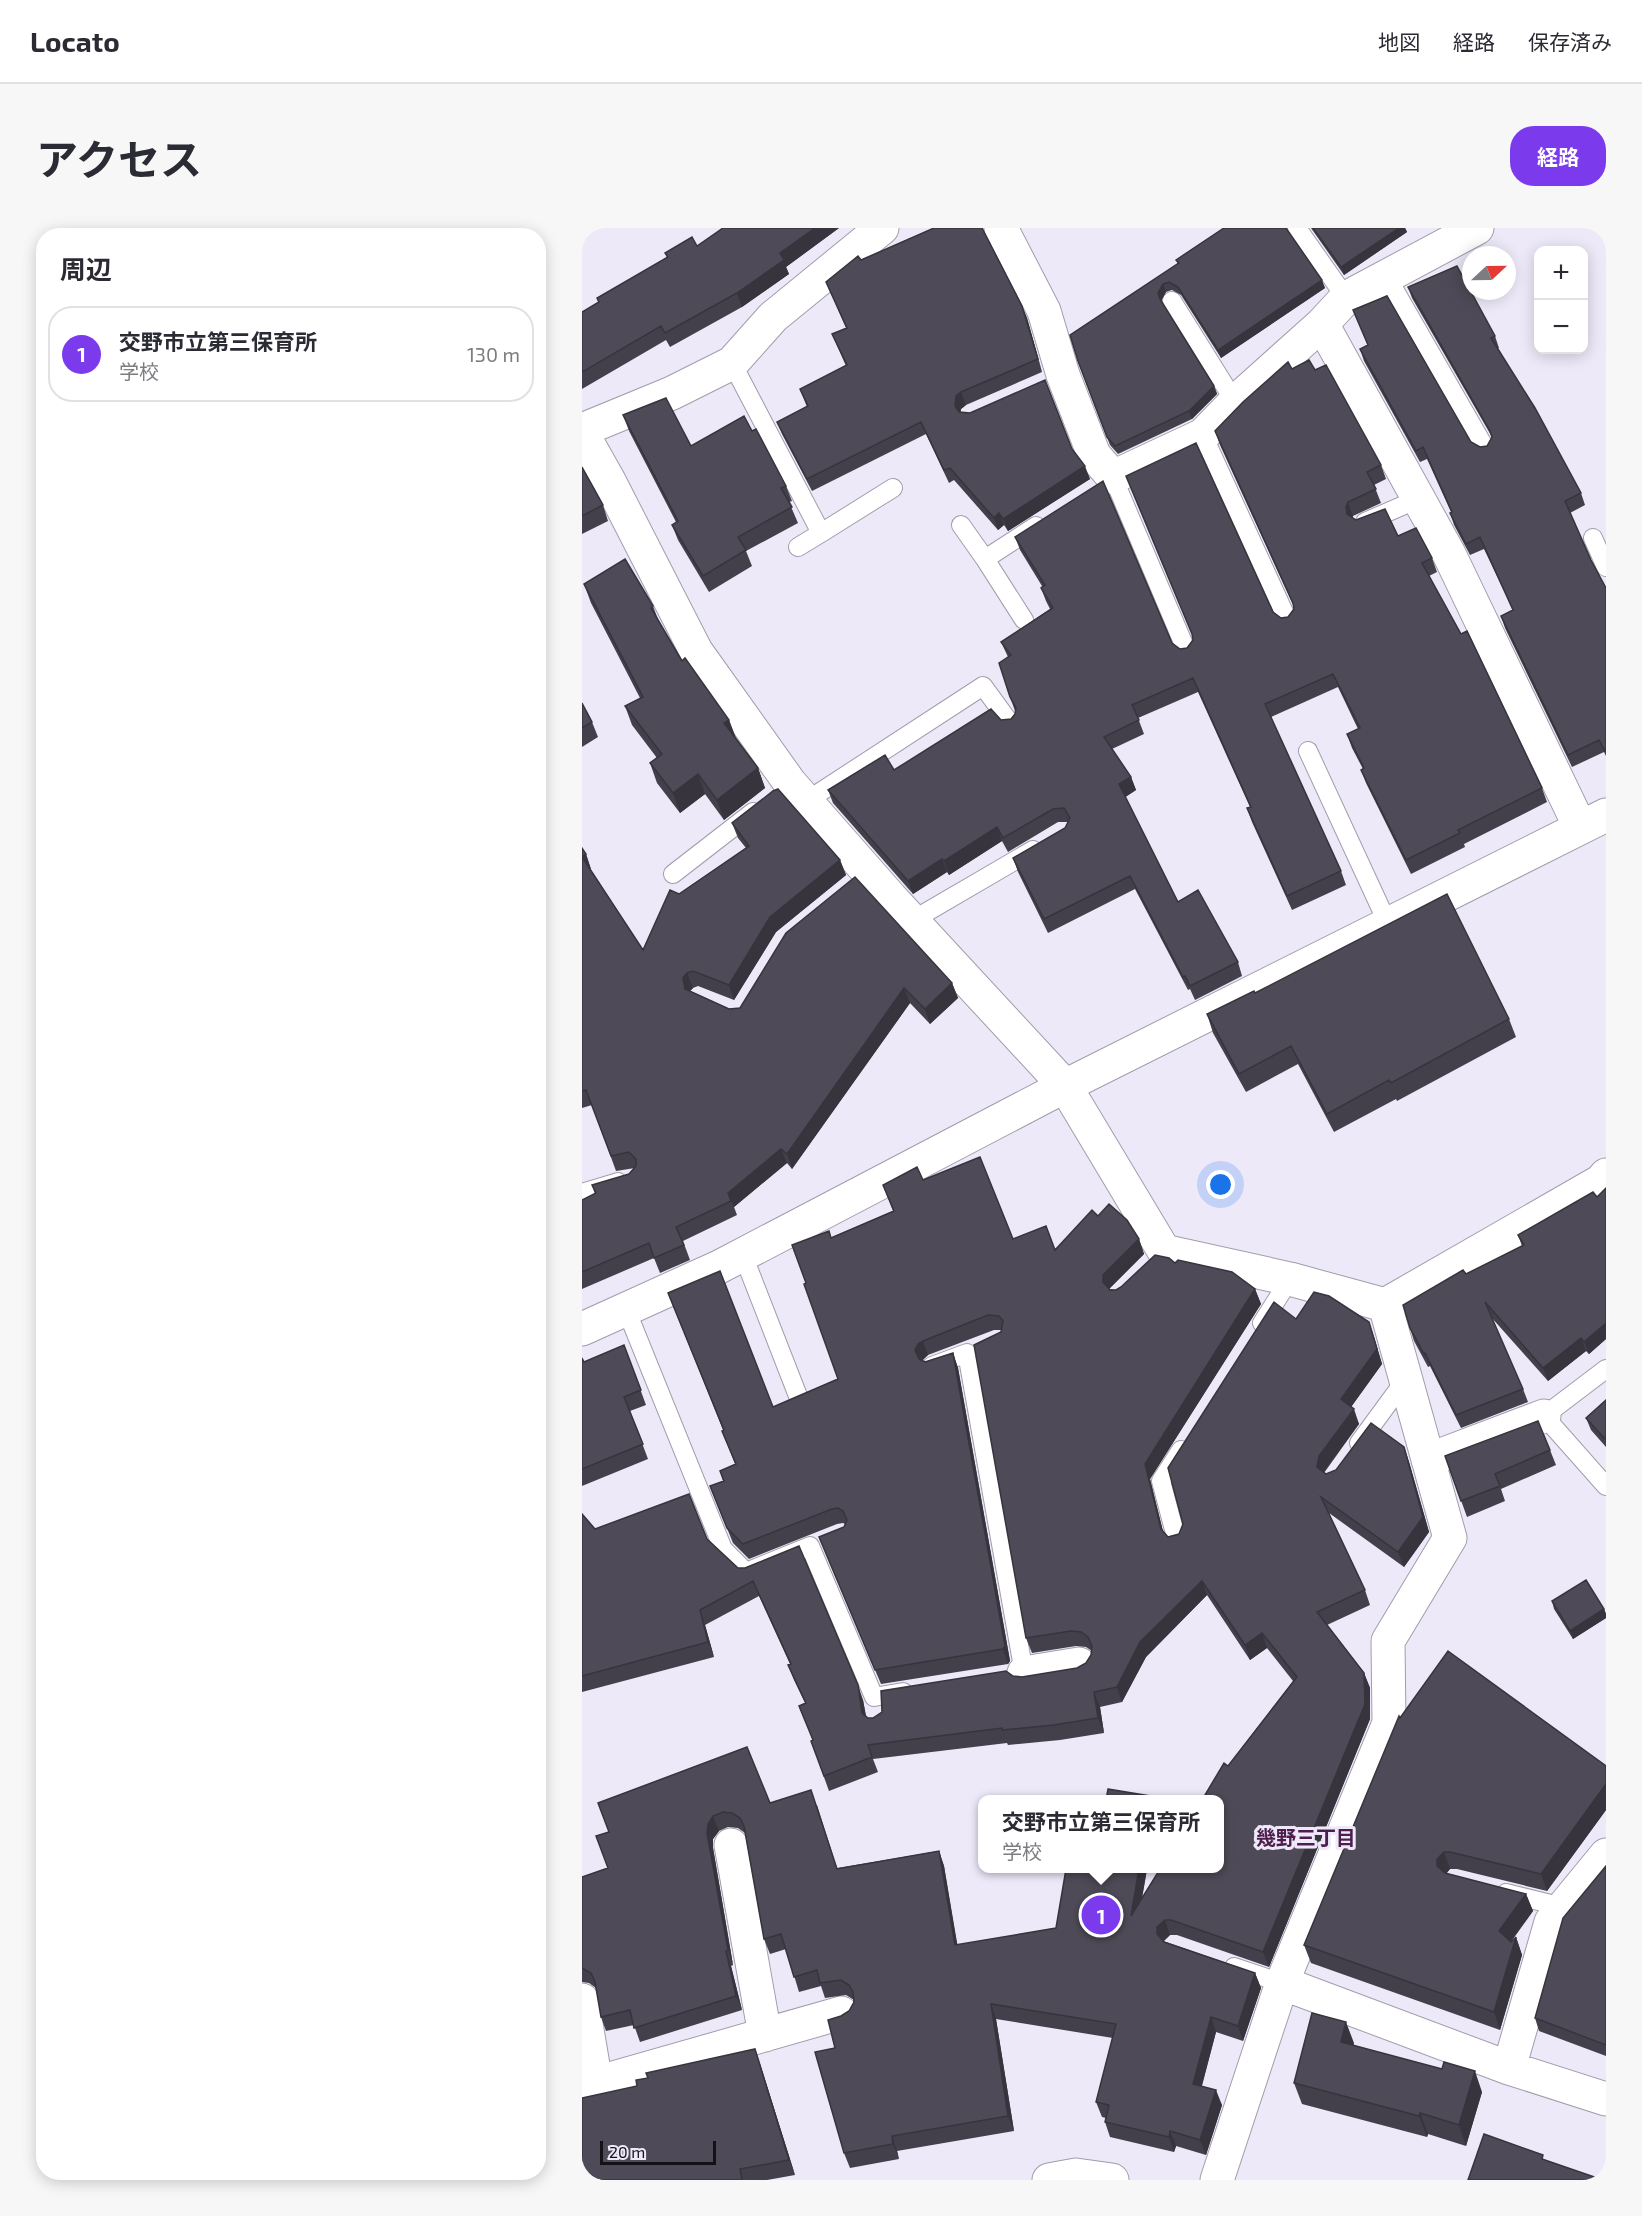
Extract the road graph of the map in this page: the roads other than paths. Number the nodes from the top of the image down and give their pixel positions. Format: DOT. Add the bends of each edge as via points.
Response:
graph roads {
  1 [pos="1001,228"];
  2 [pos="1297,228"];
  3 [pos="1477,228"];
  4 [pos="866,234"];
  5 [pos="1387,277"];
  6 [pos="1346,298"];
  7 [pos="1172,301"];
  8 [pos="1323,324"];
  9 [pos="732,363"];
  10 [pos="1235,402"];
  11 [pos="582,432"];
  12 [pos="1203,435"];
  13 [pos="1485,448"];
  14 [pos="1103,483"];
  15 [pos="893,488"];
  16 [pos="1418,499"];
  17 [pos="1054,515"];
  18 [pos="1362,523"];
  19 [pos="961,525"];
  20 [pos="821,533"];
  21 [pos="1593,538"];
  22 [pos="798,547"];
  23 [pos="985,560"];
  24 [pos="1606,567"];
  25 [pos="1024,620"];
  26 [pos="1288,621"];
  27 [pos="1187,652"];
  28 [pos="1010,723"];
  29 [pos="1308,752"];
  30 [pos="792,792"];
  31 [pos="763,804"];
  32 [pos="1593,821"];
  33 [pos="1044,843"];
  34 [pos="673,874"];
  35 [pos="913,920"];
  36 [pos="1388,924"];
  37 [pos="1065,1086"];
  38 [pos="1606,1175"];
  39 [pos="631,1178"];
  40 [pos="582,1193"];
  41 [pos="743,1255"];
  42 [pos="1290,1279"];
  43 [pos="1385,1305"];
  44 [pos="626,1309"];
  45 [pos="582,1329"];
  46 [pos="1251,1340"];
  47 [pos="987,1344"];
  48 [pos="967,1353"];
  49 [pos="932,1366"];
  50 [pos="1606,1369"];
  51 [pos="1406,1379"];
  52 [pos="798,1396"];
  53 [pos="1544,1416"];
  54 [pos="1193,1431"];
  55 [pos="1346,1460"];
  56 [pos="1428,1460"];
  57 [pos="1606,1486"];
  58 [pos="830,1538"];
  59 [pos="1177,1541"];
  60 [pos="810,1546"];
  61 [pos="1079,1664"];
  62 [pos="1013,1675"];
  63 [pos="921,1689"];
  64 [pos="731,1845"];
  65 [pos="1606,1855"];
  66 [pos="1486,1888"];
  67 [pos="1563,1907"];
  68 [pos="1216,1961"];
  69 [pos="1282,1983"];
  70 [pos="582,2000"];
  71 [pos="841,2013"];
  72 [pos="765,2035"];
  73 [pos="1509,2068"];
  74 [pos="589,2085"];
  75 [pos="1606,2099"];
  76 [pos="1049,2180"];
  77 [pos="1112,2180"];
  78 [pos="1216,2180"];
  1 -- 14 [label="street" via="1044,311 1053,379 1094,455"];
  2 -- 6 [label="lane"];
  3 -- 5 [label="street"];
  4 -- 9 [label="street" via="773,317"];
  5 -- 6 [label="street"];
  5 -- 13 [label="lane"];
  6 -- 8 [label="street"];
  7 -- 10 [label="lane"];
  8 -- 10 [label="street"];
  8 -- 16 [label="street"];
  9 -- 11 [label="street"];
  9 -- 20 [label="lane"];
  10 -- 12 [label="street"];
  11 -- 30 [label="street" via="696,651"];
  12 -- 14 [label="street"];
  12 -- 26 [label="lane"];
  14 -- 27 [label="lane"];
  15 -- 20 [label="lane"];
  16 -- 18 [label="lane"];
  16 -- 32 [label="street"];
  17 -- 23 [label="lane"];
  19 -- 23 [label="lane"];
  20 -- 22 [label="lane"];
  21 -- 24 [label="lane"];
  23 -- 25 [label="lane"];
  28 -- 30 [label="lane" via="983,686"];
  29 -- 36 [label="lane"];
  30 -- 35 [label="street" via="859,878"];
  31 -- 34 [label="lane"];
  32 -- 36 [label="street"];
  33 -- 35 [label="lane"];
  35 -- 37 [label="street"];
  36 -- 37 [label="street"];
  37 -- 41 [label="street"];
  37 -- 42 [label="street" via="1157,1258"];
  38 -- 43 [label="street"];
  39 -- 40 [label="lane"];
  41 -- 44 [label="street"];
  41 -- 52 [label="lane"];
  42 -- 43 [label="street"];
  42 -- 46 [label="lane"];
  43 -- 51 [label="street"];
  44 -- 45 [label="street"];
  44 -- 60 [label="lane" via="723,1550 746,1572"];
  47 -- 48 [label="lane"];
  48 -- 49 [label="lane"];
  48 -- 62 [label="lane"];
  50 -- 53 [label="lane"];
  51 -- 55 [label="lane"];
  51 -- 56 [label="street"];
  53 -- 56 [label="street"];
  53 -- 57 [label="lane"];
  54 -- 59 [label="lane" via="1161,1481"];
  56 -- 69 [label="street" via="1450,1538 1388,1641 1389,1723"];
  58 -- 60 [label="lane"];
  60 -- 63 [label="lane" via="875,1705"];
  61 -- 62 [label="street"];
  64 -- 72 [label="street"];
  65 -- 67 [label="street"];
  66 -- 67 [label="lane"];
  67 -- 73 [label="street" via="1551,1922"];
  68 -- 69 [label="lane"];
  69 -- 73 [label="street"];
  69 -- 78 [label="street"];
  70 -- 74 [label="street"];
  71 -- 72 [label="street"];
  72 -- 74 [label="street"];
  73 -- 75 [label="street"];
  76 -- 77 [label="street" via="1076,2175"];
}
